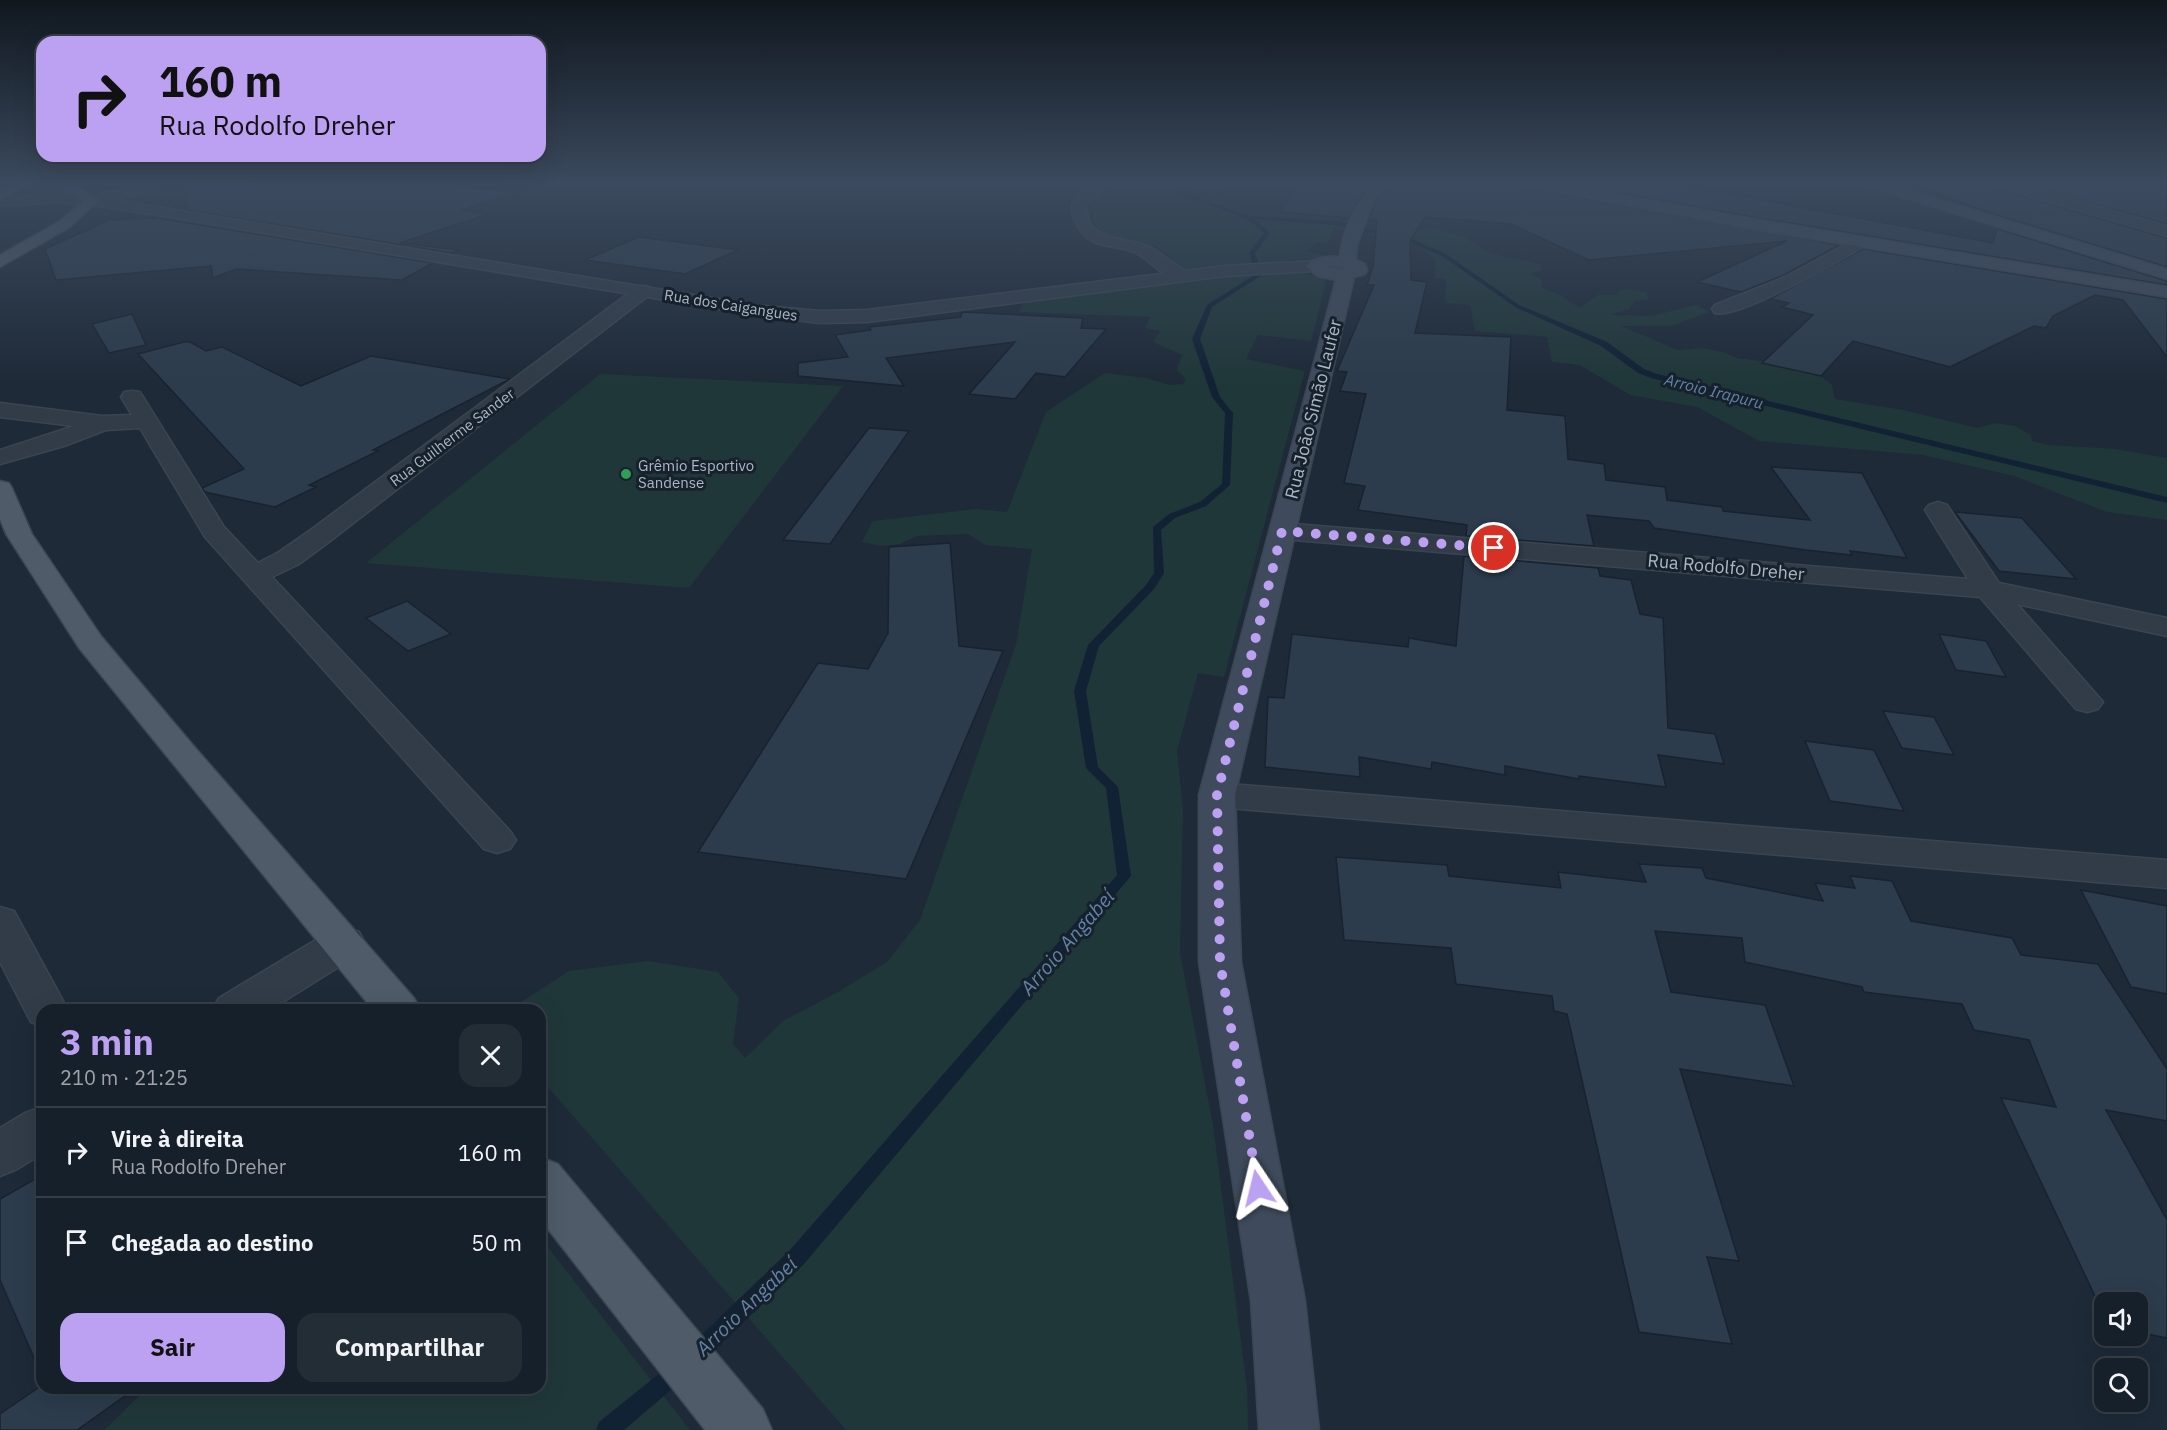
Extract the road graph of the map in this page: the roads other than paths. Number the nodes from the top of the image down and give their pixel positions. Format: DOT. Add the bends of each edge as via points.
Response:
graph roads {
  1 [pos="22,249"];
  2 [pos="387,249"];
  3 [pos="1138,249"];
  4 [pos="1344,249"];
  5 [pos="1848,249"];
  6 [pos="1901,249"];
  7 [pos="2085,249"];
  8 [pos="1343,252"];
  9 [pos="0,262"];
  10 [pos="2167,274"];
  11 [pos="1180,276"];
  12 [pos="644,291"];
  13 [pos="2167,292"];
  14 [pos="1721,309"];
  15 [pos="0,410"];
  16 [pos="102,423"];
  17 [pos="0,457"];
  18 [pos="0,488"];
  19 [pos="1938,510"];
  20 [pos="1282,531"];
  21 [pos="255,575"];
  22 [pos="1989,589"];
  23 [pos="2167,627"];
  24 [pos="2087,702"];
  25 [pos="1217,795"];
  26 [pos="497,840"];
  27 [pos="2167,874"];
  28 [pos="0,922"];
  29 [pos="344,943"];
  30 [pos="43,1004"];
  31 [pos="244,1004"];
  32 [pos="394,1004"];
  33 [pos="36,1132"];
  34 [pos="0,1155"];
  35 [pos="546,1187"];
  36 [pos="742,1430"];
  37 [pos="1289,1430"];
  1 -- 9 [label="main road"];
  2 -- 12 [label="street, Rua dos Caigangues"];
  3 -- 11 [label="street"];
  4 -- 8 [label="main road, Rua João Simão Laufer"];
  5 -- 14 [label="street" via="1791,281"];
  6 -- 13 [label="main road"];
  7 -- 10 [label="main road"];
  8 -- 11 [label="street, Rua dos Caigangues" via="1284,267"];
  8 -- 20 [label="main road, Rua João Simão Laufer"];
  11 -- 12 [label="street, Rua dos Caigangues" via="840,318 766,311"];
  12 -- 21 [label="street, Rua Guilherme Sander" via="321,535 289,558"];
  15 -- 16 [label="street"];
  16 -- 17 [label="street"];
  16 -- 21 [label="street" via="138,409 214,531"];
  18 -- 29 [label="main road" via="19,534 90,642"];
  19 -- 22 [label="street"];
  20 -- 22 [label="street, Rua Rodolfo Dreher"];
  20 -- 25 [label="main road, Rua João Simão Laufer"];
  21 -- 26 [label="street"];
  22 -- 23 [label="street, Rua Rodolfo Dreher"];
  22 -- 24 [label="street"];
  25 -- 27 [label="street"];
  25 -- 37 [label="main road, Rua João Simão Laufer" via="1220,962 1278,1301"];
  28 -- 30 [label="street"];
  29 -- 31 [label="street"];
  29 -- 32 [label="main road"];
  33 -- 34 [label="street"];
  35 -- 36 [label="main road"];
}
